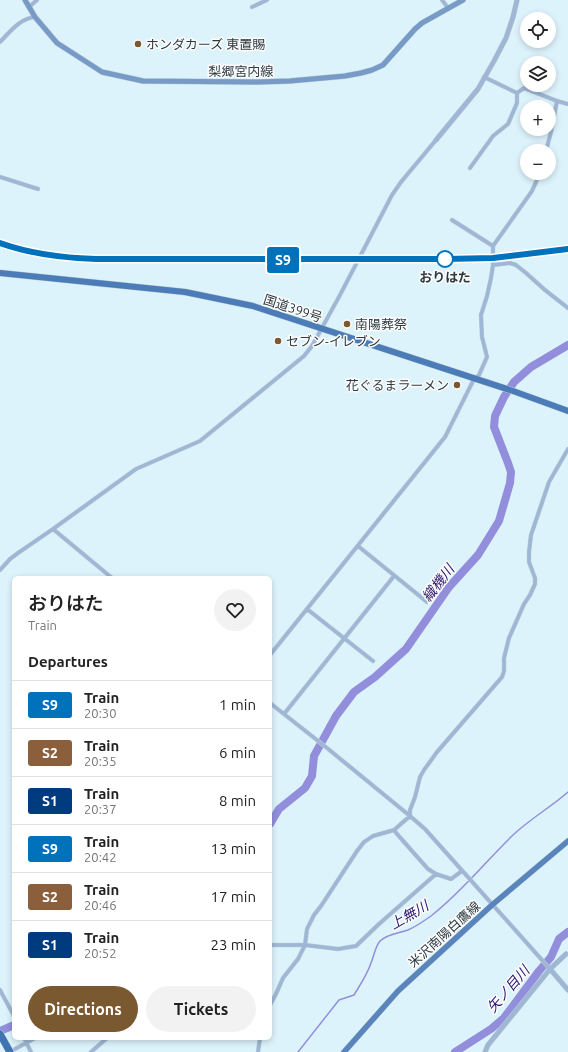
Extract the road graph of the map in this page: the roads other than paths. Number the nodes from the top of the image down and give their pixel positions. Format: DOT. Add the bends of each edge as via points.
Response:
graph roads {
  1 [pos="25,0"];
  2 [pos="37,0"];
  3 [pos="266,0"];
  4 [pos="442,0"];
  5 [pos="463,0"];
  6 [pos="517,0"];
  7 [pos="29,7"];
  8 [pos="252,7"];
  9 [pos="448,8"];
  10 [pos="35,17"];
  11 [pos="0,42"];
  12 [pos="484,77"];
  13 [pos="517,93"];
  14 [pos="557,101"];
  15 [pos="568,104"];
  16 [pos="436,140"];
  17 [pos="547,144"];
  18 [pos="470,168"];
  19 [pos="0,177"];
  20 [pos="537,180"];
  21 [pos="38,189"];
  22 [pos="452,220"];
  23 [pos="493,246"];
  24 [pos="493,265"];
  25 [pos="0,273"];
  26 [pos="568,308"];
  27 [pos="321,329"];
  28 [pos="474,379"];
  29 [pos="568,411"];
  30 [pos="568,450"];
  31 [pos="53,529"];
  32 [pos="358,546"];
  33 [pos="0,570"];
  34 [pos="110,576"];
  35 [pos="394,576"];
  36 [pos="427,602"];
  37 [pos="307,609"];
  38 [pos="344,638"];
  39 [pos="272,653"];
  40 [pos="373,661"];
  41 [pos="272,705"];
  42 [pos="284,714"];
  43 [pos="410,816"];
  44 [pos="394,830"];
  45 [pos="568,841"];
  46 [pos="462,871"];
  47 [pos="436,874"];
  48 [pos="492,905"];
  49 [pos="272,945"];
  50 [pos="305,945"];
  51 [pos="566,954"];
  52 [pos="550,969"];
  53 [pos="0,990"];
  54 [pos="568,990"];
  55 [pos="272,1001"];
  56 [pos="12,1012"];
  57 [pos="0,1034"];
  58 [pos="25,1040"];
  59 [pos="31,1040"];
  60 [pos="105,1040"];
  61 [pos="260,1040"];
  62 [pos="26,1043"];
  63 [pos="10,1049"];
  64 [pos="31,1052"];
  65 [pos="91,1052"];
  66 [pos="258,1052"];
  67 [pos="344,1052"];
  68 [pos="485,1052"];
  1 -- 7 [label="main road, 梨郷宮内線"];
  2 -- 7 [label="street"];
  3 -- 8 [label="street"];
  4 -- 9 [label="street"];
  5 -- 9 [label="main road, 梨郷宮内線"];
  6 -- 12 [label="street" via="506,38"];
  7 -- 10 [label="main road, 梨郷宮内線"];
  9 -- 10 [label="main road, 梨郷宮内線" via="422,23 383,65 372,70 345,76 258,82 143,81 102,72 57,43"];
  10 -- 11 [label="street" via="20,23"];
  12 -- 13 [label="street"];
  12 -- 16 [label="street" via="478,89"];
  13 -- 14 [label="street" via="524,88"];
  13 -- 18 [label="street" via="518,103 508,124 493,136"];
  14 -- 15 [label="street"];
  14 -- 17 [label="street"];
  16 -- 27 [label="street" via="392,195"];
  19 -- 21 [label="street"];
  20 -- 23 [label="street" via="532,191"];
  22 -- 23 [label="street"];
  23 -- 24 [label="street"];
  24 -- 26 [label="street" via="516,265"];
  24 -- 28 [label="street" via="480,315 487,357 479,375"];
  25 -- 27 [label="highway, 国道399号" via="185,292 253,306"];
  27 -- 28 [label="highway, 国道399号"];
  27 -- 31 [label="street" via="304,356 207,436 184,449 136,469"];
  28 -- 29 [label="highway, 国道399号"];
  28 -- 32 [label="street" via="445,437"];
  30 -- 43 [label="street" via="549,482 531,535 529,562 536,584 509,638 502,677 444,743 424,770"];
  31 -- 33 [label="street" via="10,559"];
  31 -- 34 [label="street"];
  32 -- 35 [label="street"];
  32 -- 37 [label="street"];
  35 -- 36 [label="street"];
  35 -- 38 [label="street"];
  37 -- 38 [label="street"];
  37 -- 39 [label="street"];
  38 -- 40 [label="street"];
  38 -- 42 [label="street"];
  41 -- 42 [label="street"];
  42 -- 43 [label="street"];
  43 -- 44 [label="street"];
  43 -- 46 [label="street"];
  44 -- 47 [label="street" via="428,869"];
  44 -- 50 [label="street" via="373,836 357,851 314,915 307,929"];
  45 -- 48 [label="main road, 米沢南陽白鷹線"];
  46 -- 47 [label="street" via="451,879"];
  46 -- 48 [label="street"];
  47 -- 50 [label="street" via="356,946 338,949"];
  48 -- 52 [label="street"];
  48 -- 67 [label="main road, 米沢南陽白鷹線" via="398,991"];
  49 -- 50 [label="street"];
  50 -- 55 [label="street" via="283,978"];
  51 -- 52 [label="street"];
  52 -- 54 [label="street"];
  52 -- 68 [label="street"];
  53 -- 56 [label="street"];
  57 -- 63 [label="highway"];
  58 -- 62 [label="street"];
  59 -- 62 [label="street"];
  60 -- 65 [label="street"];
  61 -- 66 [label="street"];
  62 -- 63 [label="street"];
  62 -- 64 [label="street"];
}
